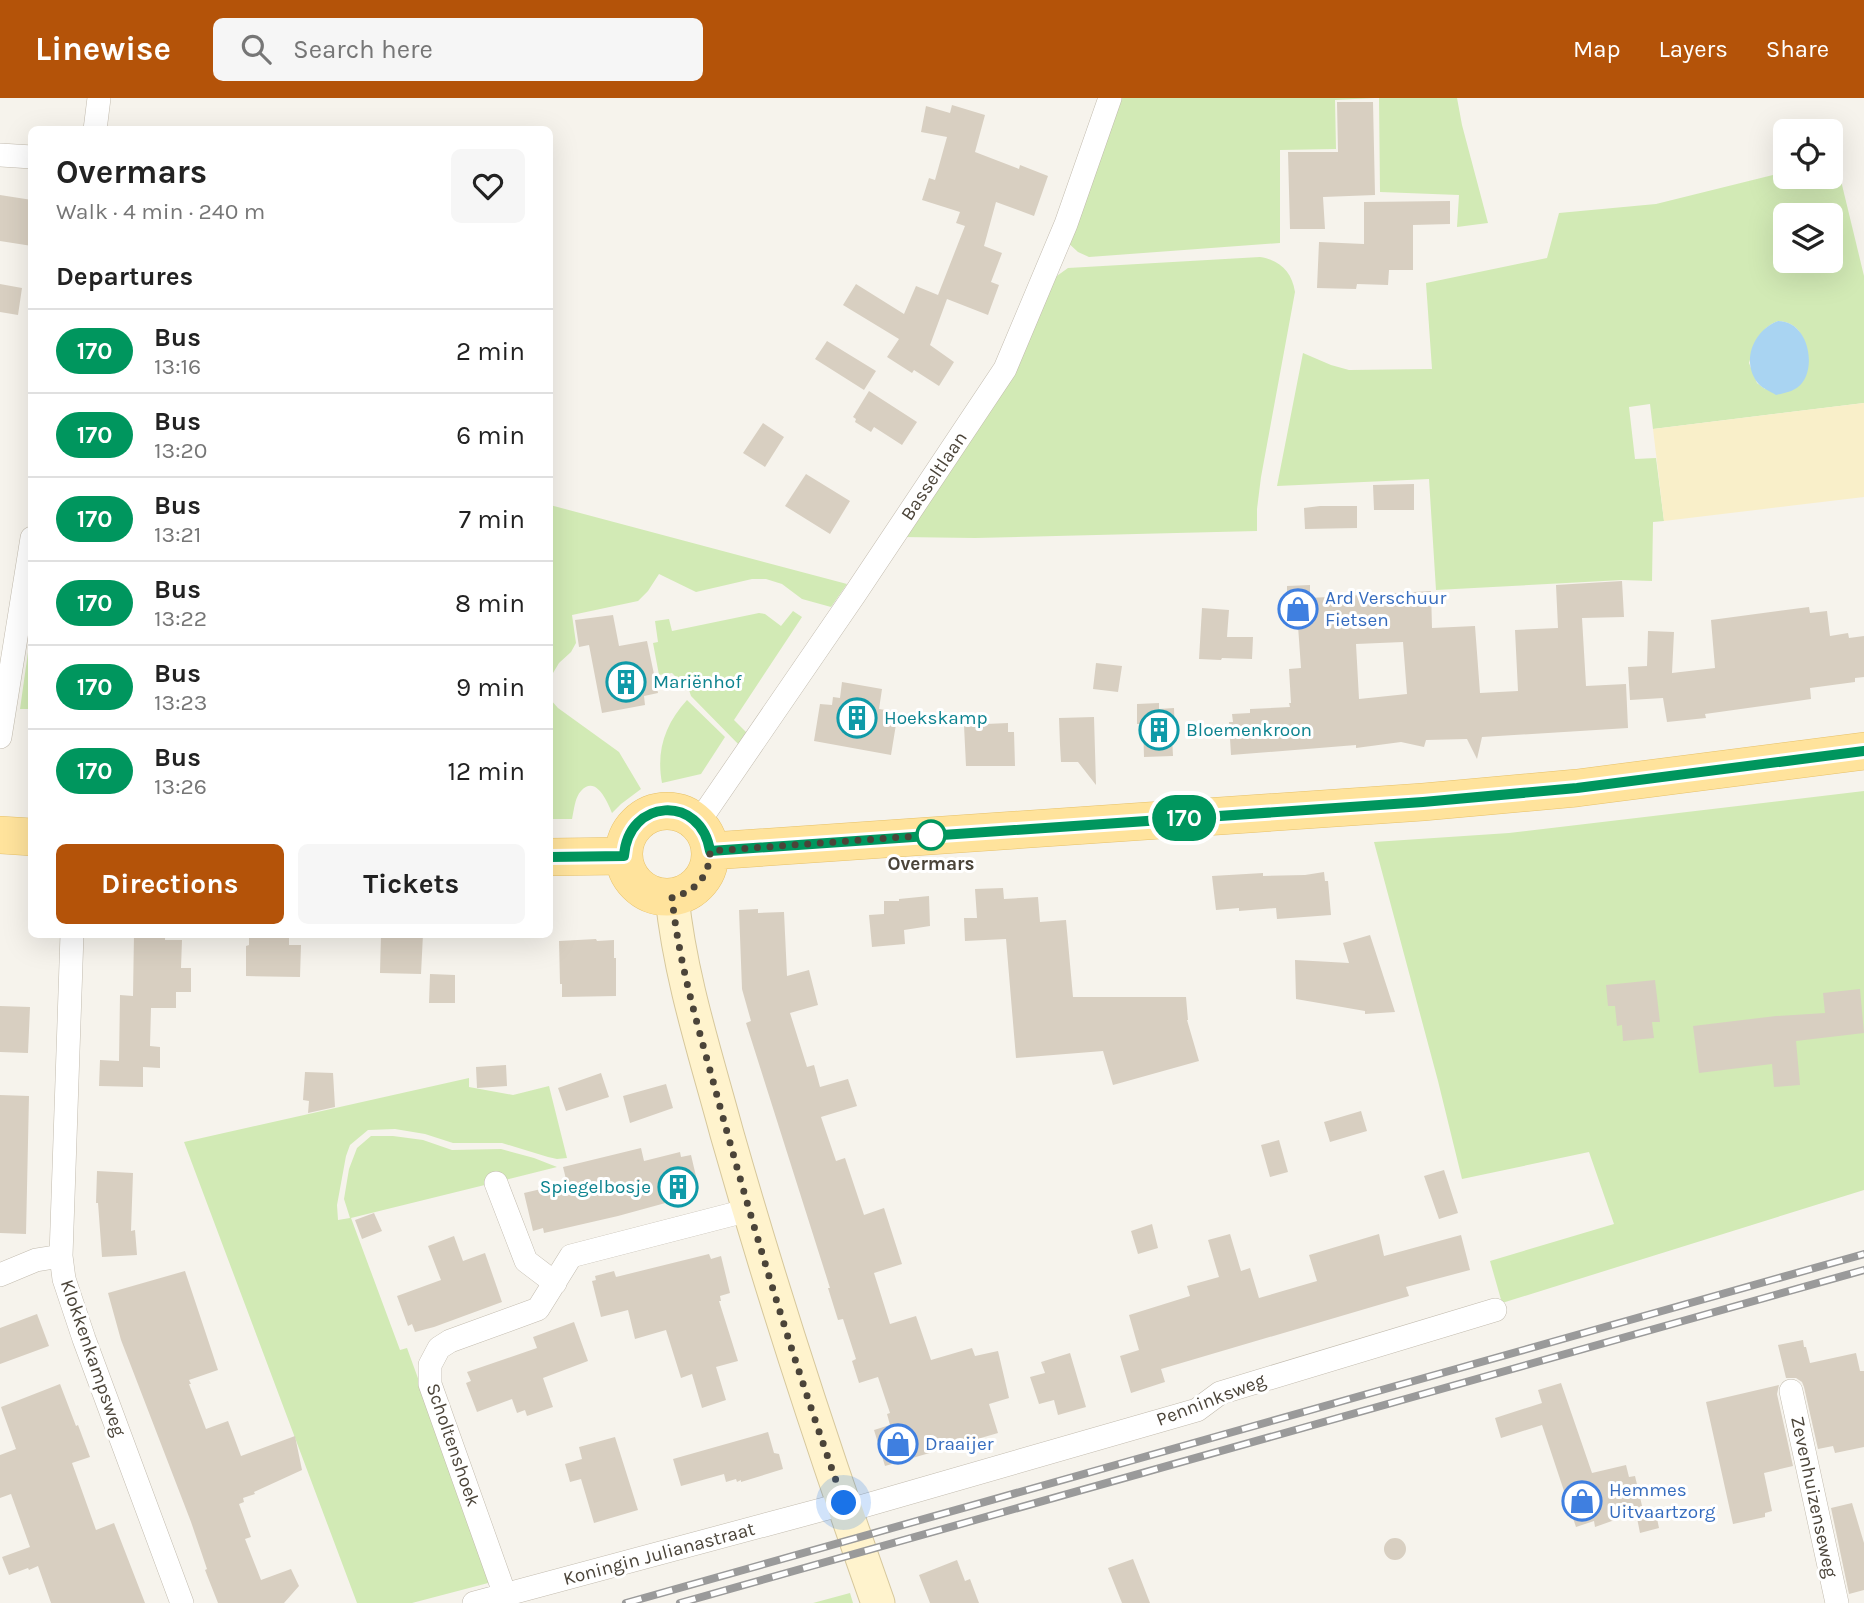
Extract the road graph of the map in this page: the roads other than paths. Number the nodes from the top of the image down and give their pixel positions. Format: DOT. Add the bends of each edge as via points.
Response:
graph roads {
  1 [pos="99,98"];
  2 [pos="1110,98"];
  3 [pos="96,126"];
  4 [pos="0,155"];
  5 [pos="28,157"];
  6 [pos="28,563"];
  7 [pos="0,737"];
  8 [pos="1864,751"];
  9 [pos="0,835"];
  10 [pos="28,837"];
  11 [pos="704,837"];
  12 [pos="624,856"];
  13 [pos="553,857"];
  14 [pos="672,897"];
  15 [pos="72,938"];
  16 [pos="496,1183"];
  17 [pos="749,1210"];
  18 [pos="61,1256"];
  19 [pos="0,1275"];
  20 [pos="555,1283"];
  21 [pos="1495,1310"];
  22 [pos="1791,1391"];
  23 [pos="845,1507"];
  24 [pos="505,1595"];
  25 [pos="182,1603"];
  26 [pos="474,1603"];
  27 [pos="878,1603"];
  28 [pos="1837,1603"];
  1 -- 3 [label="street"];
  2 -- 11 [label="street, Basseltlaan" via="1066,224 1005,369 855,594"];
  4 -- 5 [label="street"];
  6 -- 7 [label="street"];
  8 -- 11 [label="main road" via="1577,788 1423,802"];
  9 -- 10 [label="main road"];
  11 -- 12 [label="main road" via="690,817 670,810 650,814 628,835"];
  11 -- 14 [label="main road" via="708,867 688,892"];
  12 -- 13 [label="main road"];
  12 -- 14 [label="main road" via="631,878 639,886"];
  14 -- 17 [label="main road" via="693,1006"];
  15 -- 18 [label="street, Klokkenkampsweg"];
  16 -- 20 [label="street" via="526,1261"];
  17 -- 20 [label="street, Scholtenshoek" via="571,1256"];
  17 -- 23 [label="main road"];
  18 -- 19 [label="street" via="36,1260"];
  18 -- 25 [label="street, Klokkenkampsweg" via="84,1339"];
  20 -- 24 [label="street, Scholtenshoek" via="538,1309 444,1344 428,1371"];
  21 -- 23 [label="street, Penninksweg" via="1220,1393 1197,1409"];
  22 -- 28 [label="street, Zevenhuizenseweg"];
  23 -- 24 [label="street, Koningin Julianastraat"];
  23 -- 27 [label="main road"];
  24 -- 26 [label="street, Koningin Julianastraat"];
}
